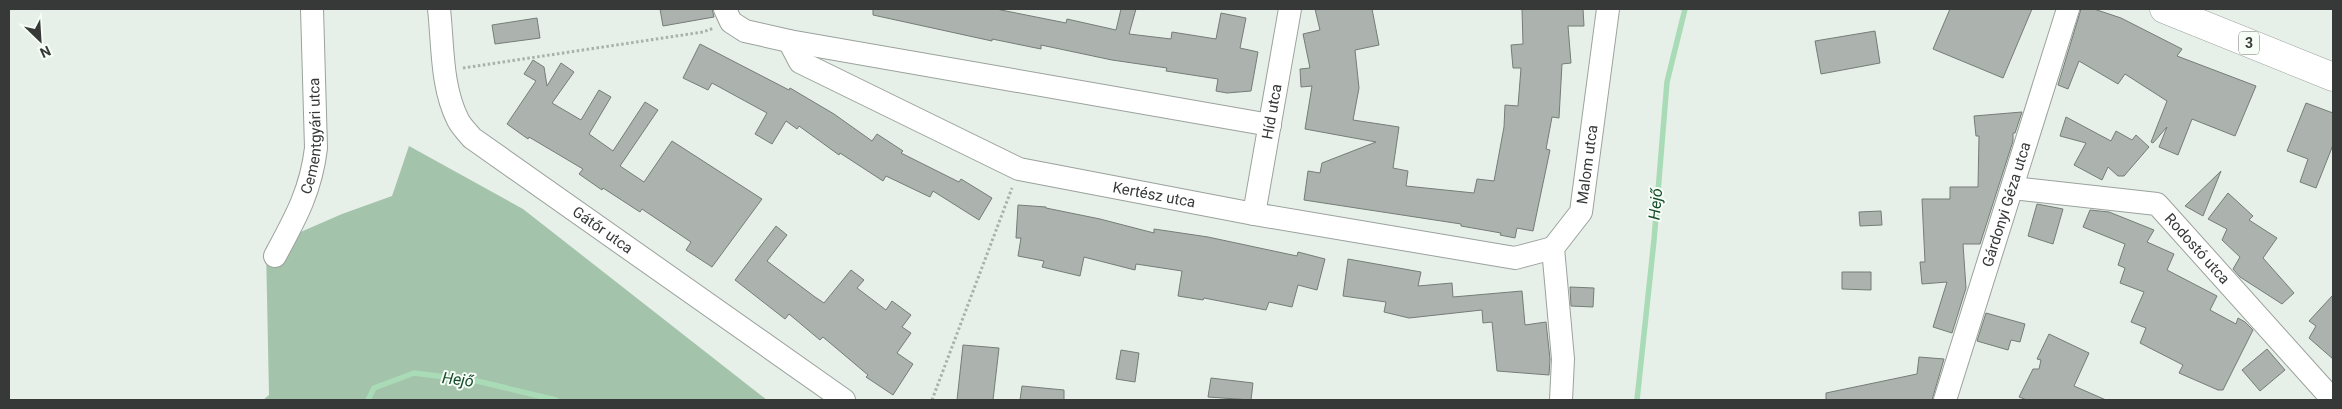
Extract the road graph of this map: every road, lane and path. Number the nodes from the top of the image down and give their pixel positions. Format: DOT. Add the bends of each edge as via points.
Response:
graph roads {
  1 [pos="312,9"];
  2 [pos="439,9"];
  3 [pos="1290,9"];
  4 [pos="1608,9"];
  5 [pos="2068,9"];
  6 [pos="2164,9"];
  7 [pos="728,16"];
  8 [pos="789,41"];
  9 [pos="445,71"];
  10 [pos="2333,78"];
  11 [pos="1270,124"];
  12 [pos="1019,169"];
  13 [pos="2013,188"];
  14 [pos="1254,214"];
  15 [pos="1553,248"];
  16 [pos="275,256"];
  17 [pos="1952,398"];
  18 [pos="844,400"];
  19 [pos="932,400"];
  20 [pos="1561,400"];
  21 [pos="2333,400"];
  1 -- 16 [label="street, Cementgyári utca" via="316,148 313,170 300,211"];
  2 -- 9 [label="street, Gátőr utca"];
  3 -- 11 [label="street, Híd utca"];
  4 -- 15 [label="street, Malom utca" via="1581,212"];
  5 -- 13 [label="street, Gárdonyi Géza utca"];
  6 -- 10 [label="main road, 3"];
  7 -- 8 [label="street" via="744,31"];
  7 -- 9 [label="path" via="703,32"];
  8 -- 11 [label="street"];
  8 -- 12 [label="street, Kertész utca" via="800,62"];
  9 -- 18 [label="street, Gátőr utca" via="458,121 472,138"];
  11 -- 14 [label="street, Híd utca"];
  12 -- 14 [label="street, Kertész utca"];
  12 -- 19 [label="path"];
  13 -- 17 [label="street, Gárdonyi Géza utca"];
  13 -- 21 [label="street, Rodostó utca" via="2157,204"];
  14 -- 15 [label="street, Kertész utca" via="1515,258"];
  15 -- 20 [label="street" via="1562,359"];
}
